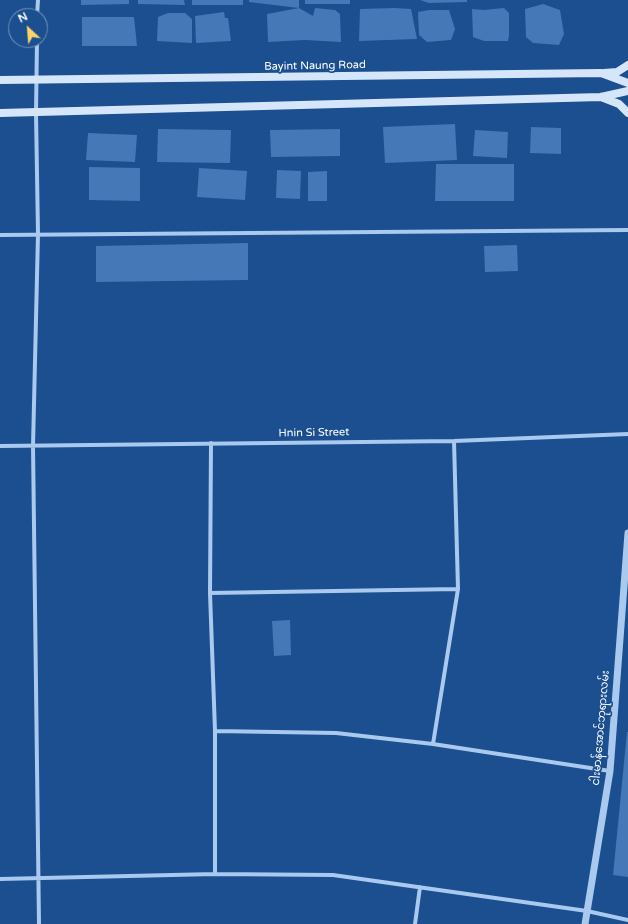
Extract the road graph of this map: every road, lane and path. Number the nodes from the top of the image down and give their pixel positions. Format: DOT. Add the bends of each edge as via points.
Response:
graph roads {
  1 [pos="37,48"];
  2 [pos="628,65"];
  3 [pos="601,73"];
  4 [pos="0,80"];
  5 [pos="37,80"];
  6 [pos="628,83"];
  7 [pos="628,91"];
  8 [pos="601,97"];
  9 [pos="36,113"];
  10 [pos="628,113"];
  11 [pos="0,114"];
  12 [pos="628,230"];
  13 [pos="0,234"];
  14 [pos="38,234"];
  15 [pos="628,434"];
  16 [pos="454,440"];
  17 [pos="211,443"];
  18 [pos="0,446"];
  19 [pos="33,446"];
  20 [pos="628,533"];
  21 [pos="458,590"];
  22 [pos="210,594"];
  23 [pos="215,730"];
  24 [pos="433,744"];
  25 [pos="610,771"];
  26 [pos="215,874"];
  27 [pos="0,879"];
  28 [pos="39,879"];
  29 [pos="420,888"];
  30 [pos="587,911"];
  31 [pos="628,920"];
  32 [pos="38,924"];
  33 [pos="415,924"];
  34 [pos="585,924"];
  1 -- 5 [label="street"];
  2 -- 3 [label="main road" via="617,72"];
  3 -- 5 [label="main road, Bayint Naung Road"];
  3 -- 6 [label="main road, Bayint Naung Road"];
  4 -- 5 [label="main road, Bayint Naung Road"];
  5 -- 9 [label="street"];
  7 -- 8 [label="main road"];
  8 -- 9 [label="main road"];
  8 -- 10 [label="main road" via="619,104"];
  9 -- 11 [label="main road"];
  9 -- 14 [label="street"];
  12 -- 14 [label="street"];
  13 -- 14 [label="street"];
  14 -- 19 [label="street"];
  15 -- 16 [label="street, Hnin Si Street"];
  16 -- 17 [label="street, Hnin Si Street"];
  16 -- 21 [label="street"];
  17 -- 19 [label="street, Hnin Si Street"];
  17 -- 22 [label="street"];
  18 -- 19 [label="street, Hnin Si Street"];
  19 -- 28 [label="street"];
  20 -- 25 [label="street, ငါးမာန်အောင်ဘုရားလမ်း"];
  21 -- 22 [label="street"];
  21 -- 24 [label="street"];
  22 -- 23 [label="street"];
  23 -- 24 [label="street" via="336,733"];
  23 -- 26 [label="street"];
  24 -- 25 [label="street"];
  25 -- 30 [label="street, ငါးမာန်အောင်ဘုရားလမ်း"];
  26 -- 28 [label="street"];
  26 -- 29 [label="street" via="333,875"];
  27 -- 28 [label="street"];
  28 -- 32 [label="street"];
  29 -- 30 [label="street"];
  29 -- 33 [label="street"];
  30 -- 31 [label="street"];
  30 -- 34 [label="street, ငါးမာန်အောင်ဘုရားလမ်း"];
}
